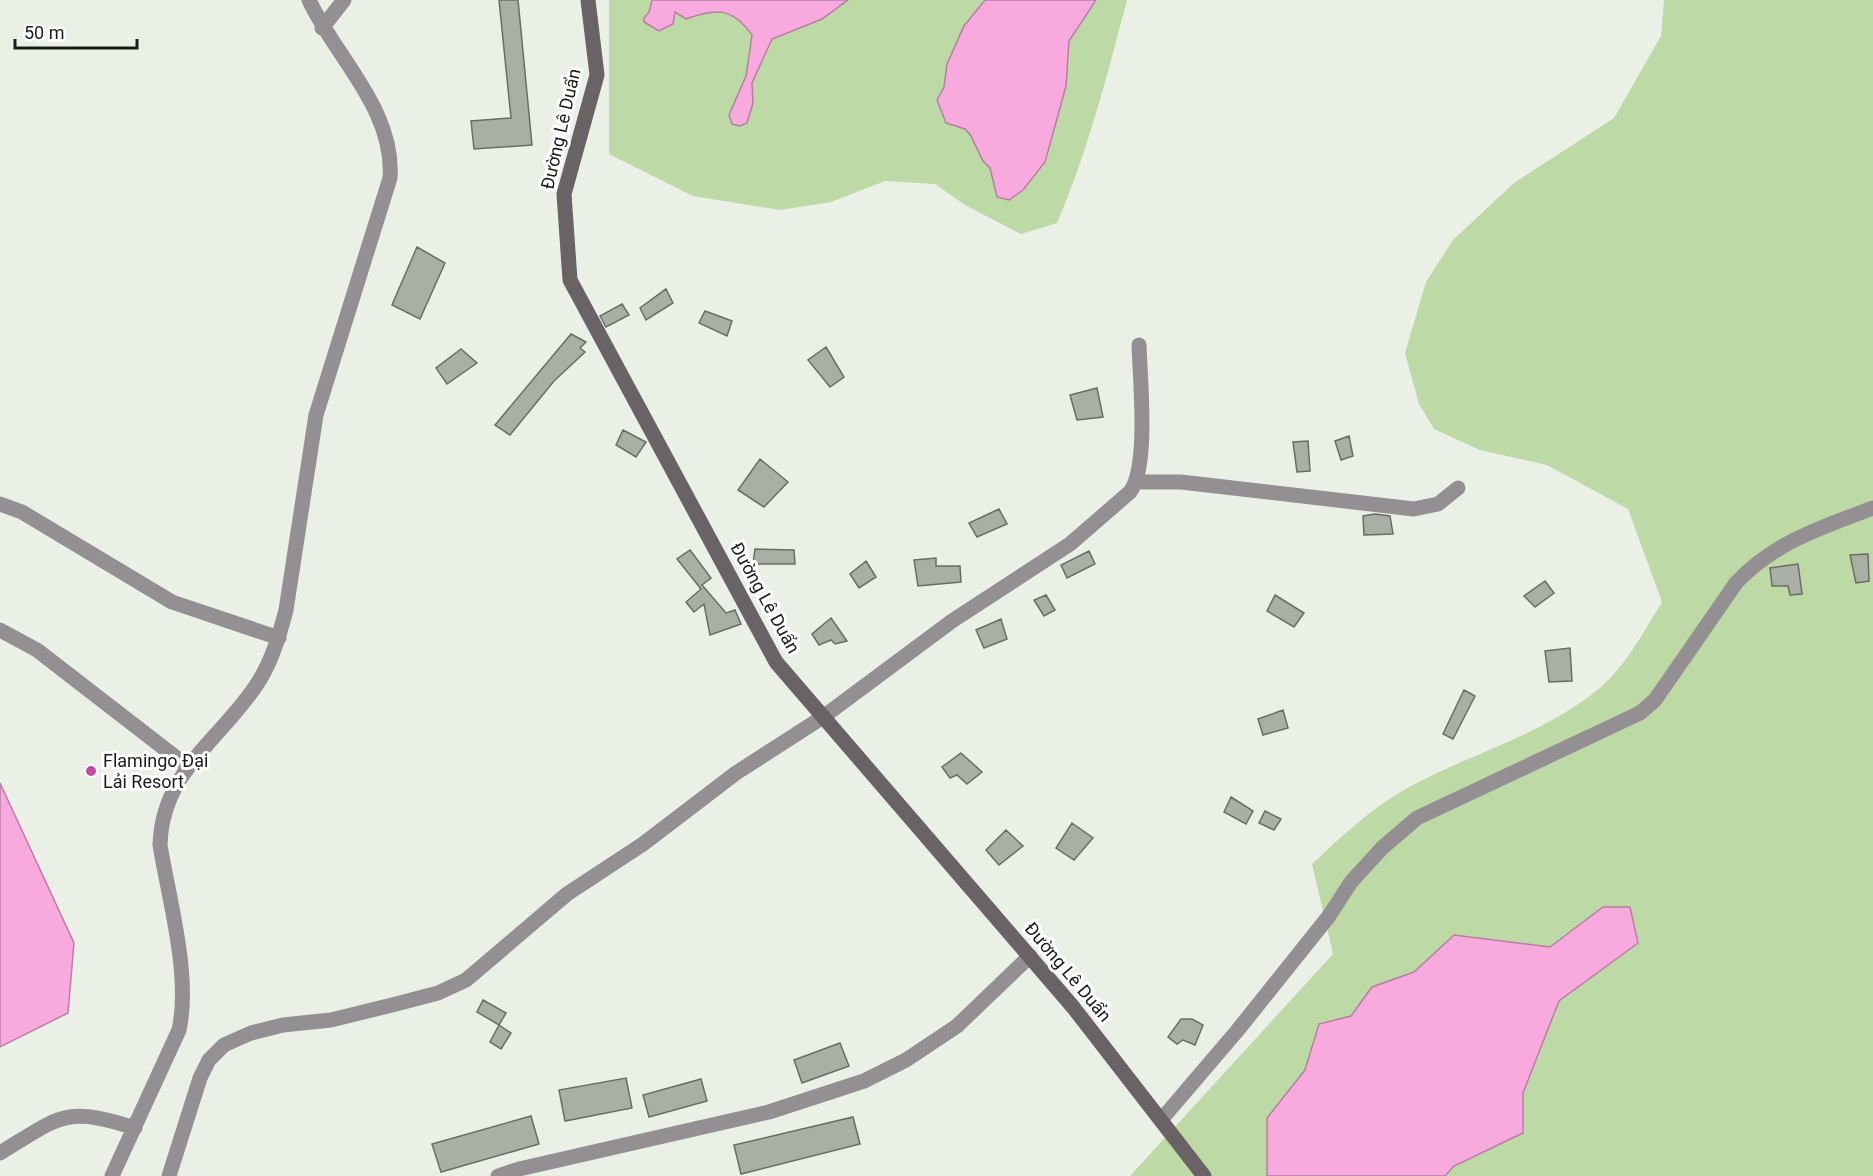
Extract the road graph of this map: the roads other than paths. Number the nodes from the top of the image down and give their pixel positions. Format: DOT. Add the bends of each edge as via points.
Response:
graph roads {
  1 [pos="309,0"];
  2 [pos="344,0"];
  3 [pos="588,0"];
  4 [pos="322,28"];
  5 [pos="1139,345"];
  6 [pos="1137,482"];
  7 [pos="1458,488"];
  8 [pos="0,504"];
  9 [pos="1873,508"];
  10 [pos="0,630"];
  11 [pos="279,638"];
  12 [pos="823,717"];
  13 [pos="187,766"];
  14 [pos="1030,956"];
  15 [pos="1161,1120"];
  16 [pos="135,1128"];
  17 [pos="0,1153"];
  18 [pos="112,1176"];
  19 [pos="169,1176"];
  20 [pos="498,1176"];
  21 [pos="1204,1176"];
  1 -- 4 [label="street"];
  2 -- 4 [label="street"];
  3 -- 12 [label="main road, Đường Lê Duẩn" via="597,75 564,194 570,280 776,662"];
  4 -- 11 [label="street" via="384,128 390,178 316,415"];
  5 -- 6 [label="street" via="1141,445"];
  6 -- 7 [label="street" via="1181,482 1414,509 1438,504"];
  6 -- 12 [label="street" via="1070,544 952,621"];
  8 -- 11 [label="street" via="22,512 172,602"];
  9 -- 15 [label="street" via="1784,543 1751,566 1655,700 1640,713 1458,796 1408,825 1351,882 1329,916"];
  10 -- 13 [label="street" via="37,650"];
  11 -- 13 [label="street" via="256,686"];
  12 -- 14 [label="main road, Đường Lê Duẩn"];
  12 -- 19 [label="street" via="567,894 466,980 438,993 331,1020 251,1033 224,1045 209,1060 200,1078"];
  13 -- 16 [label="street" via="166,807 160,829 182,972 183,1014"];
  14 -- 15 [label="main road, Đường Lê Duẩn"];
  14 -- 20 [label="street" via="957,1026 906,1060 864,1081 769,1112"];
  15 -- 21 [label="main road, Đường Lê Duẩn"];
  16 -- 17 [label="street" via="104,1118 69,1115"];
  16 -- 18 [label="street"];
}
